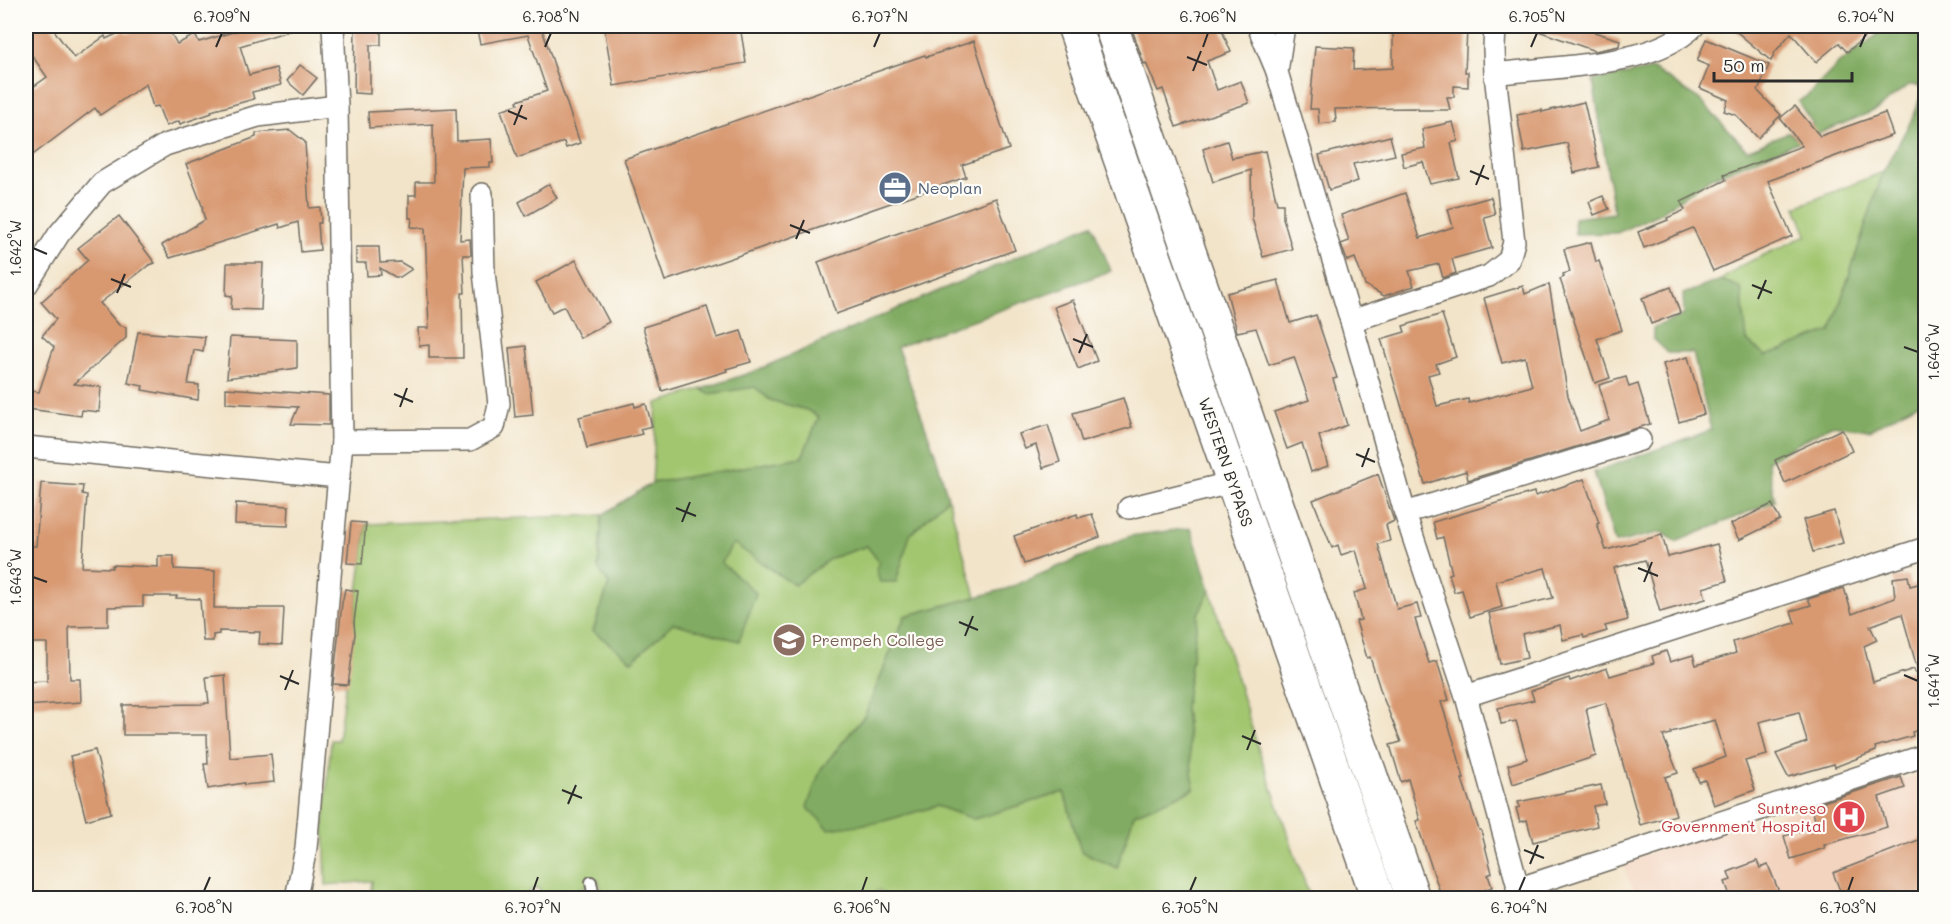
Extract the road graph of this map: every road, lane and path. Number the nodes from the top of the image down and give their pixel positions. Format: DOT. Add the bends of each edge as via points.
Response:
graph roads {
  1 [pos="333,26"];
  2 [pos="1074,26"];
  3 [pos="1111,26"];
  4 [pos="1258,26"];
  5 [pos="1284,26"];
  6 [pos="1495,26"];
  7 [pos="1694,26"];
  8 [pos="1277,72"];
  9 [pos="1496,74"];
  10 [pos="337,106"];
  11 [pos="482,194"];
  12 [pos="26,286"];
  13 [pos="1351,321"];
  14 [pos="1640,440"];
  15 [pos="342,441"];
  16 [pos="26,447"];
  17 [pos="339,477"];
  18 [pos="1234,482"];
  19 [pos="1129,508"];
  20 [pos="1405,513"];
  21 [pos="1926,548"];
  22 [pos="1466,696"];
  23 [pos="1926,755"];
  24 [pos="591,882"];
  25 [pos="1519,894"];
  26 [pos="296,898"];
  27 [pos="594,898"];
  28 [pos="1378,898"];
  29 [pos="1413,898"];
  1 -- 10 [label="street"];
  2 -- 18 [label="highway, WESTERN BYPASS"];
  3 -- 29 [label="highway, WESTERN BYPASS"];
  4 -- 8 [label="street"];
  5 -- 8 [label="street"];
  6 -- 9 [label="street"];
  7 -- 9 [label="street" via="1662,47 1627,57"];
  8 -- 13 [label="street"];
  9 -- 13 [label="street" via="1514,242 1509,260 1489,276"];
  10 -- 12 [label="street" via="258,116 165,145 102,183 59,234"];
  10 -- 15 [label="street"];
  11 -- 15 [label="street" via="484,272 499,405 494,428 470,440"];
  13 -- 20 [label="street"];
  14 -- 20 [label="street"];
  15 -- 17 [label="street"];
  16 -- 17 [label="street"];
  17 -- 26 [label="street" via="306,848"];
  18 -- 19 [label="street"];
  18 -- 28 [label="highway, WESTERN BYPASS"];
  20 -- 22 [label="street"];
  21 -- 22 [label="street"];
  22 -- 25 [label="street"];
  23 -- 25 [label="street"];
  24 -- 27 [label="lane"];
}
